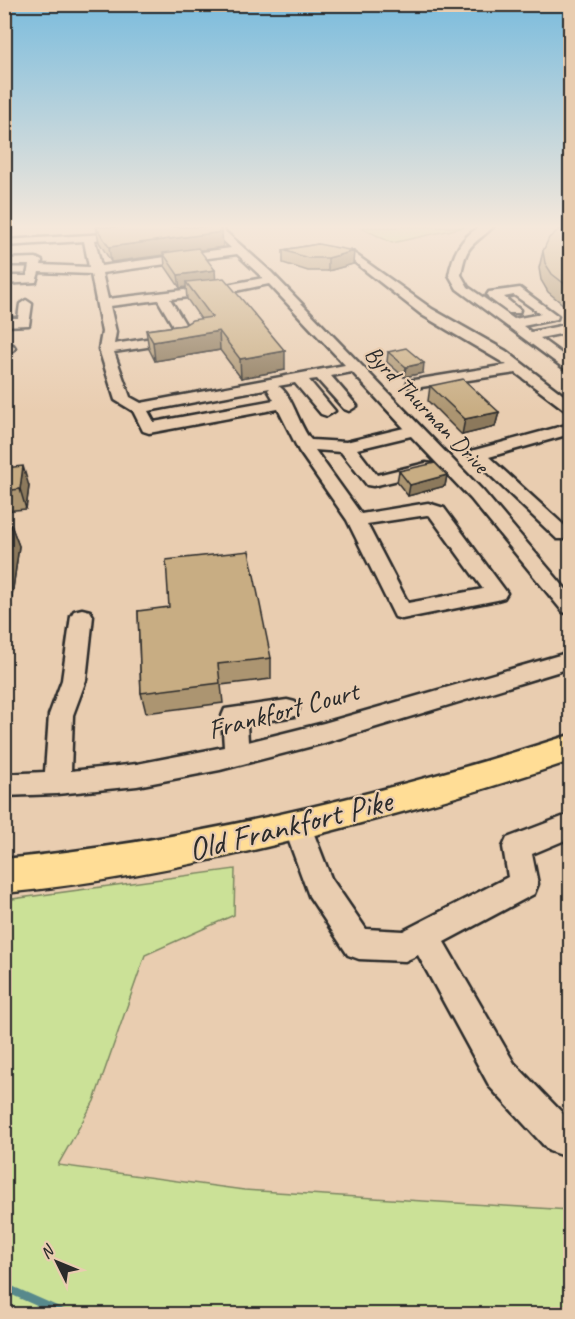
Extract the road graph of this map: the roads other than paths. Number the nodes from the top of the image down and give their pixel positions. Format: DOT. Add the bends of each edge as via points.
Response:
graph roads {
  1 [pos="102,289"];
  2 [pos="164,289"];
  3 [pos="280,289"];
  4 [pos="397,289"];
  5 [pos="463,289"];
  6 [pos="26,304"];
  7 [pos="529,321"];
  8 [pos="4,322"];
  9 [pos="511,324"];
  10 [pos="570,328"];
  11 [pos="529,336"];
  12 [pos="106,349"];
  13 [pos="570,366"];
  14 [pos="355,367"];
  15 [pos="519,368"];
  16 [pos="321,374"];
  17 [pos="299,378"];
  18 [pos="271,383"];
  19 [pos="414,384"];
  20 [pos="284,403"];
  21 [pos="349,406"];
  22 [pos="570,407"];
  23 [pos="139,408"];
  24 [pos="327,411"];
  25 [pos="570,429"];
  26 [pos="415,430"];
  27 [pos="306,445"];
  28 [pos="346,447"];
  29 [pos="446,463"];
  30 [pos="356,520"];
  31 [pos="570,533"];
  32 [pos="570,607"];
  33 [pos="82,616"];
  34 [pos="570,660"];
  35 [pos="287,709"];
  36 [pos="570,748"];
  37 [pos="237,753"];
  38 [pos="57,783"];
  39 [pos="4,785"];
  40 [pos="297,825"];
  41 [pos="570,826"];
  42 [pos="4,876"];
  43 [pos="424,936"];
  44 [pos="570,1140"];
  1 -- 12 [label="street" via="109,332"];
  2 -- 12 [label="street" via="186,337"];
  3 -- 14 [label="street, Byrd Thurman Drive"];
  4 -- 15 [label="street"];
  5 -- 9 [label="street"];
  6 -- 8 [label="street" via="24,322"];
  7 -- 9 [label="street"];
  9 -- 11 [label="street"];
  10 -- 11 [label="street"];
  11 -- 13 [label="street"];
  12 -- 23 [label="street" via="123,400"];
  14 -- 16 [label="street"];
  14 -- 26 [label="street, Byrd Thurman Drive"];
  15 -- 19 [label="street"];
  15 -- 22 [label="street"];
  16 -- 17 [label="street"];
  16 -- 21 [label="street"];
  17 -- 18 [label="street"];
  17 -- 24 [label="street"];
  18 -- 20 [label="street"];
  18 -- 23 [label="street"];
  20 -- 23 [label="street" via="148,428"];
  20 -- 27 [label="street" via="296,435"];
  25 -- 31 [label="street" via="477,455 564,535"];
  26 -- 28 [label="street"];
  26 -- 29 [label="street, Byrd Thurman Drive"];
  27 -- 28 [label="street"];
  27 -- 30 [label="street"];
  28 -- 29 [label="street" via="373,481"];
  29 -- 32 [label="street, Byrd Thurman Drive"];
  30 -- 30 [label="street" via="428,509 437,512 497,593 402,612"];
  33 -- 38 [label="street" via="74,680 61,715"];
  34 -- 37 [label="street, Frankfort Court" via="324,733"];
  35 -- 37 [label="street" via="234,716"];
  36 -- 40 [label="main road, Old Frankfort Pike"];
  37 -- 38 [label="street, Frankfort Court" via="136,775"];
  38 -- 39 [label="street, Frankfort Court"];
  40 -- 42 [label="main road, Old Frankfort Pike" via="173,853 58,872"];
  40 -- 43 [label="street" via="319,885 359,944 405,946"];
  41 -- 43 [label="street" via="517,847 524,884"];
  43 -- 44 [label="street" via="502,1075 562,1138"];
}
